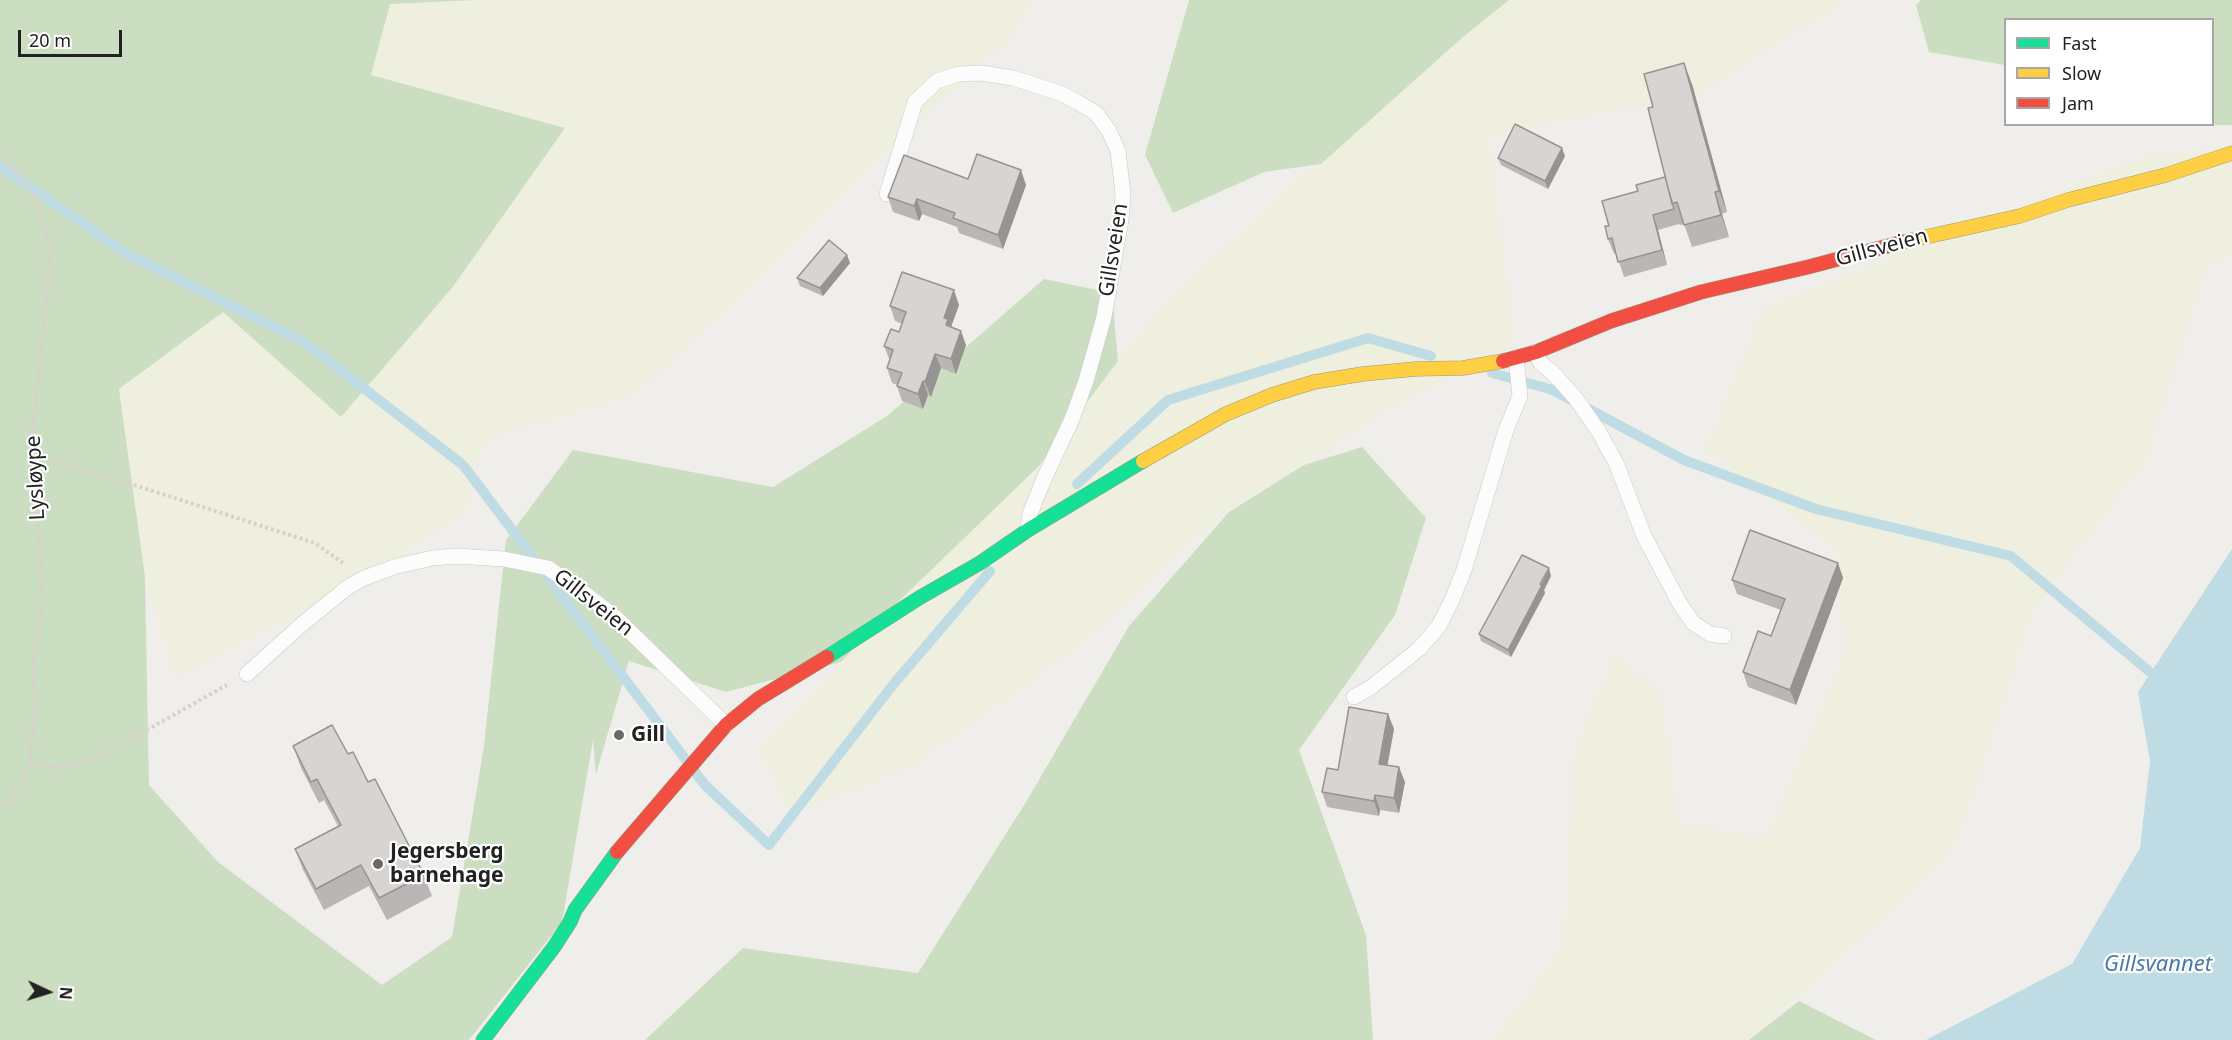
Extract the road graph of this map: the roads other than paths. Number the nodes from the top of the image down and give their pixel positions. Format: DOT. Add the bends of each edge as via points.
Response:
graph roads {
  1 [pos="2232,153"];
  2 [pos="887,194"];
  3 [pos="1536,352"];
  4 [pos="1516,358"];
  5 [pos="1028,530"];
  6 [pos="1724,636"];
  7 [pos="247,674"];
  8 [pos="1354,697"];
  9 [pos="726,724"];
  10 [pos="483,1040"];
  1 -- 3 [label="street, Gillsveien" via="2020,216 1701,292 1611,321"];
  2 -- 5 [label="lane, Gillsveien" via="915,102 937,81 959,74 1013,78 1059,93 1096,113 1118,151 1123,194 1121,220 1104,316 1086,381 1029,514"];
  3 -- 4 [label="street, Gillsveien"];
  3 -- 6 [label="lane" via="1540,362 1556,375 1599,432 1616,463 1644,536 1680,604 1693,623 1710,634"];
  4 -- 5 [label="street, Gillsveien" via="1463,368 1363,374 1314,382 1272,395 1226,414"];
  4 -- 8 [label="lane" via="1520,396 1452,600 1439,626 1419,649"];
  5 -- 9 [label="street, Gillsveien" via="759,699"];
  7 -- 9 [label="lane, Gillsveien" via="301,625 364,578 433,558 504,559 548,568 615,617"];
  9 -- 10 [label="street, Gillsveien" via="616,854 575,910 554,947"];
}
